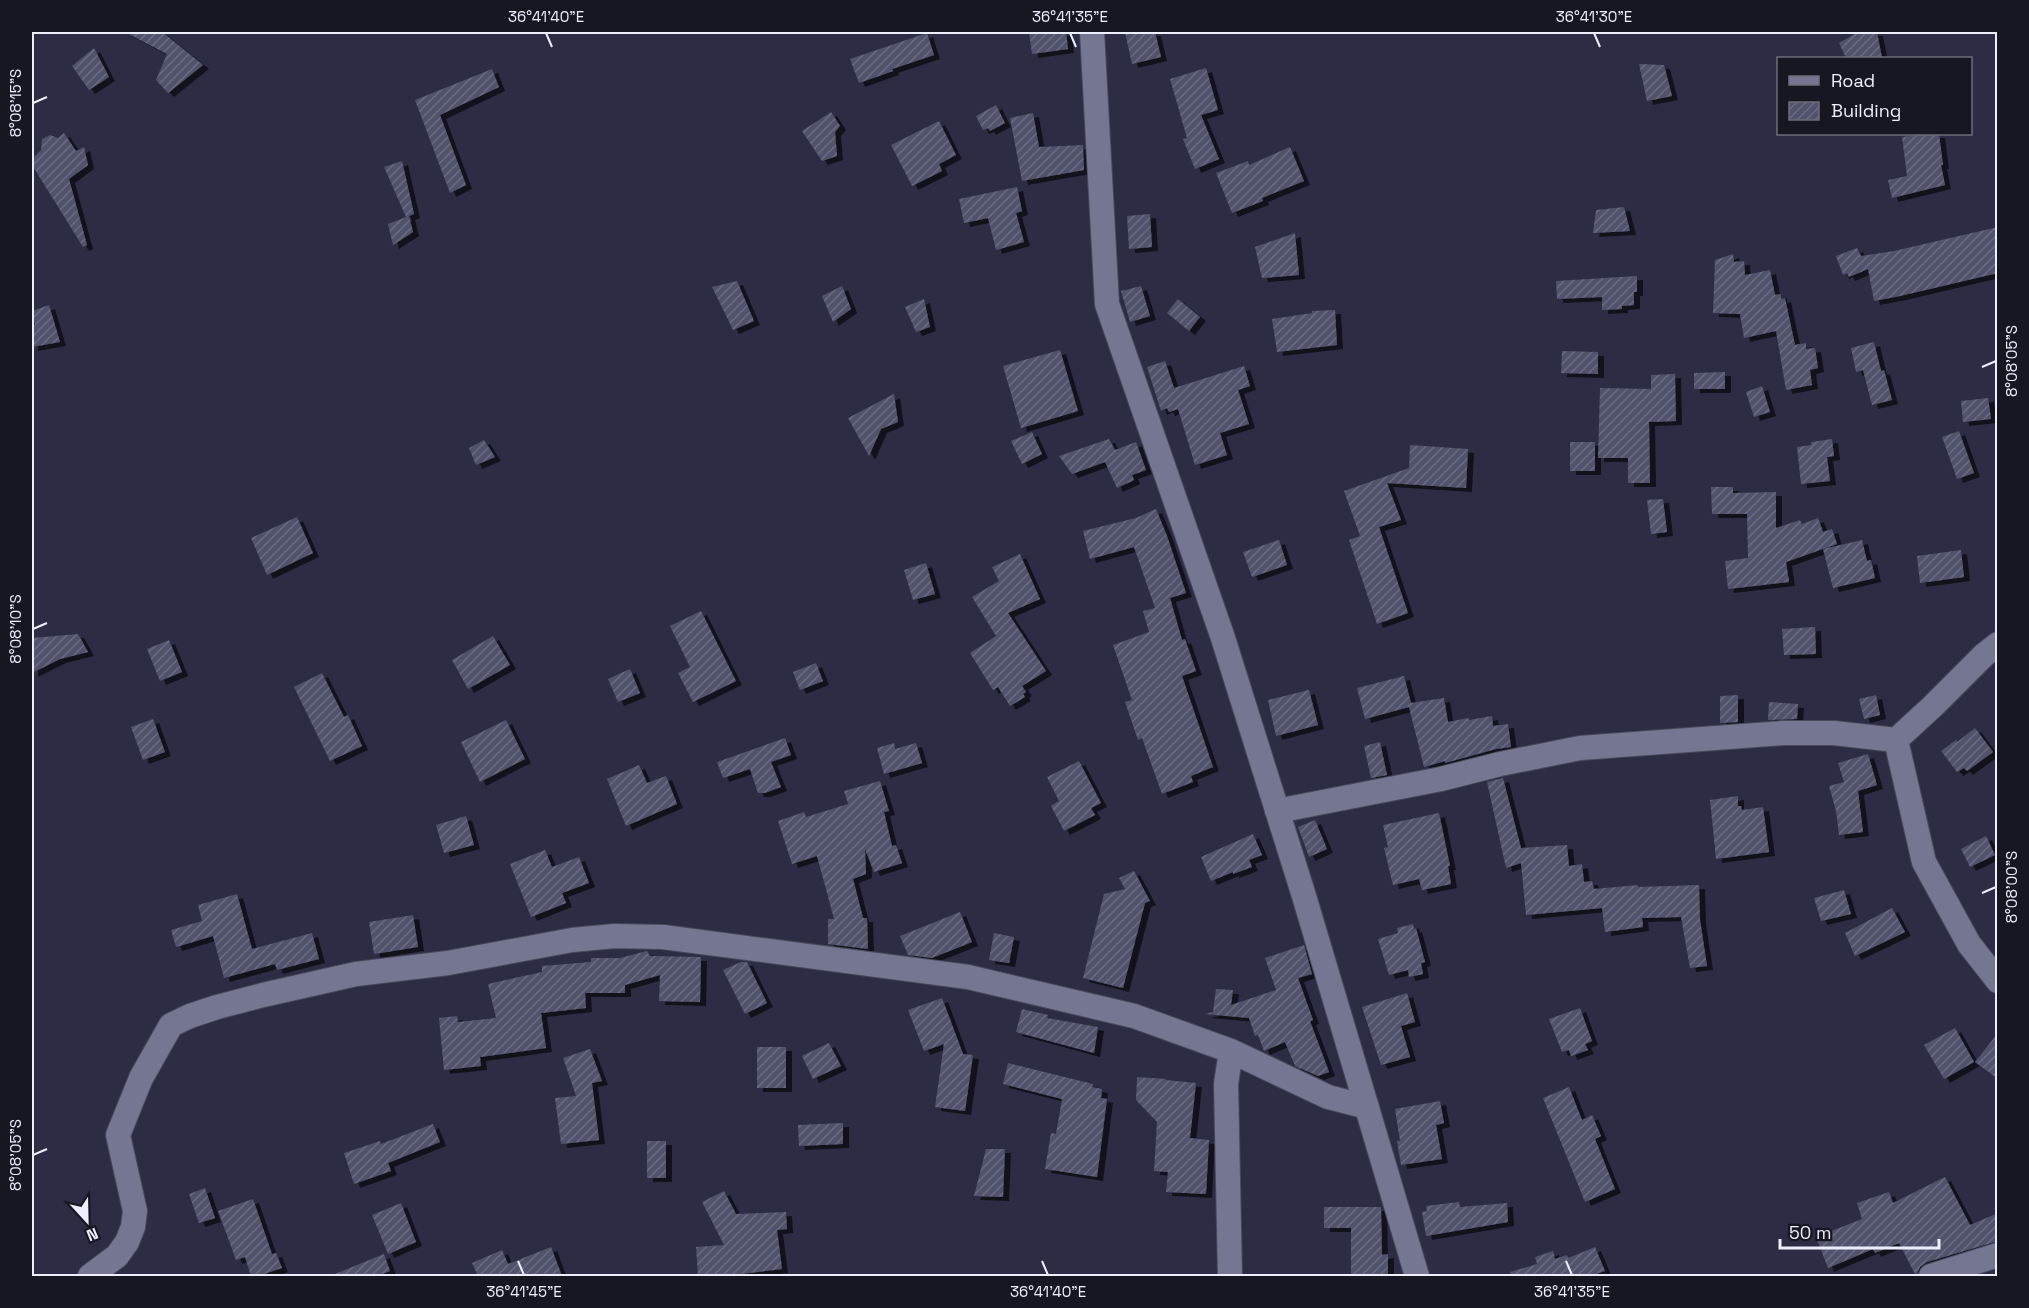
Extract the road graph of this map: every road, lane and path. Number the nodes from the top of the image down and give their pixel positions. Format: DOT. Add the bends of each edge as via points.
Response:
graph roads {
  1 [pos="1092,32"];
  2 [pos="1998,644"];
  3 [pos="1896,740"];
  4 [pos="1277,811"];
  5 [pos="1998,981"];
  6 [pos="1231,1051"];
  7 [pos="1366,1107"];
  8 [pos="1998,1255"];
  9 [pos="90,1276"];
  10 [pos="1230,1276"];
  11 [pos="1417,1276"];
  12 [pos="1931,1276"];
  1 -- 4 [label="street" via="1107,304 1223,638"];
  2 -- 3 [label="street"];
  3 -- 4 [label="street" via="1834,733 1783,733 1580,748"];
  3 -- 5 [label="street" via="1924,862 1969,944"];
  4 -- 7 [label="street"];
  6 -- 7 [label="street" via="1328,1097"];
  6 -- 9 [label="street" via="1134,1016 968,977 663,937 572,940 448,963 356,974 228,1004 171,1025 141,1078 118,1135 135,1211 133,1227 117,1256"];
  6 -- 10 [label="street" via="1226,1084"];
  7 -- 11 [label="street"];
  8 -- 12 [label="street"];
}
